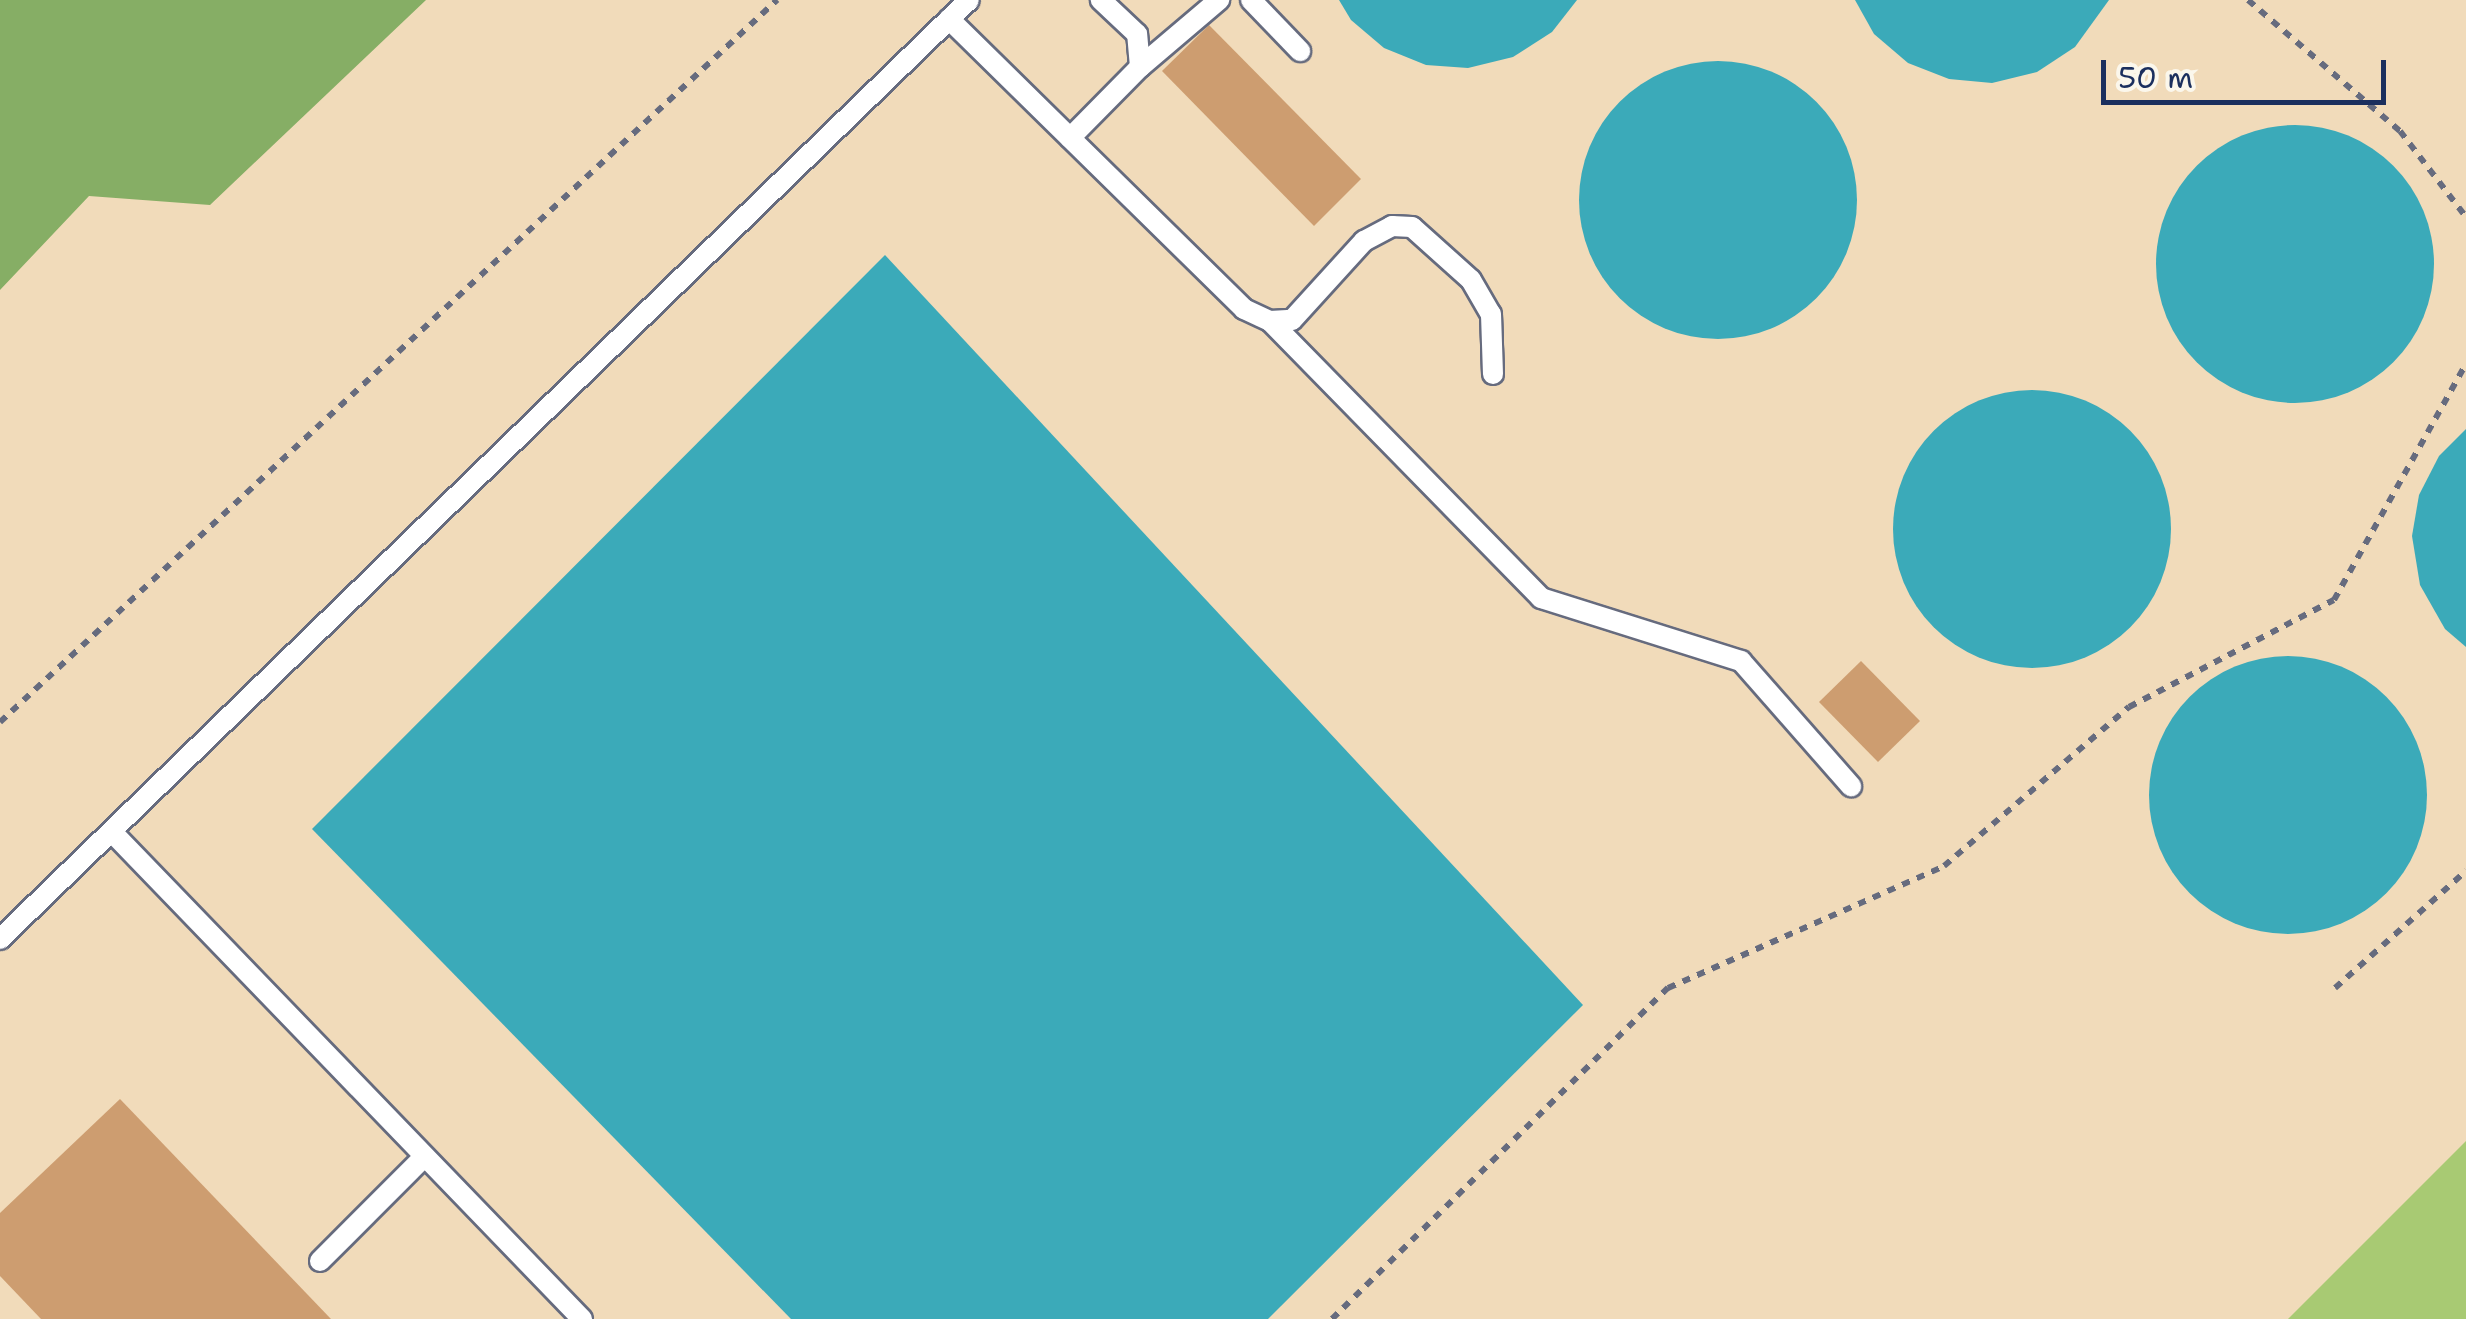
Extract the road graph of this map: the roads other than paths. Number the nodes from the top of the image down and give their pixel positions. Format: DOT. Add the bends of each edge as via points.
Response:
graph roads {
  1 [pos="969,0"];
  2 [pos="1101,0"];
  3 [pos="1219,0"];
  4 [pos="1251,0"];
  5 [pos="949,19"];
  6 [pos="1300,52"];
  7 [pos="1140,67"];
  8 [pos="1070,138"];
  9 [pos="1270,321"];
  10 [pos="1493,374"];
  11 [pos="1852,786"];
  12 [pos="112,832"];
  13 [pos="0,939"];
  14 [pos="422,1159"];
  15 [pos="320,1261"];
  16 [pos="582,1319"];
  1 -- 5 [label="lane"];
  2 -- 7 [label="lane" via="1137,34"];
  3 -- 7 [label="lane"];
  4 -- 6 [label="lane"];
  5 -- 8 [label="lane"];
  5 -- 12 [label="lane"];
  7 -- 8 [label="lane"];
  8 -- 9 [label="lane" via="1244,309"];
  9 -- 10 [label="lane" via="1292,320 1364,242 1392,226 1412,228 1471,280 1490,314"];
  9 -- 11 [label="lane" via="1541,598 1740,661"];
  12 -- 13 [label="lane"];
  12 -- 14 [label="lane"];
  14 -- 15 [label="lane"];
  14 -- 16 [label="lane"];
}
